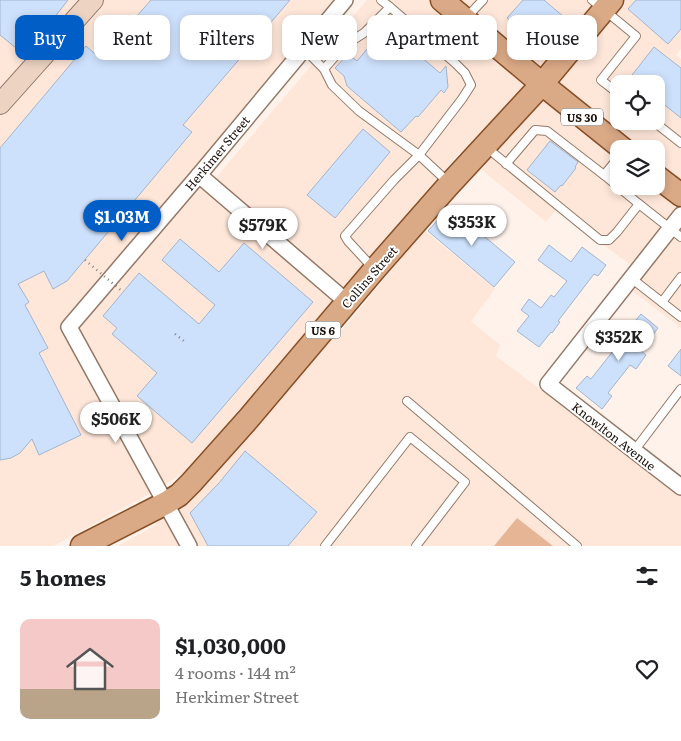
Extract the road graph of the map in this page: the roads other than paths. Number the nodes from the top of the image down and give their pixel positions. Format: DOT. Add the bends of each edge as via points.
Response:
graph roads {
  1 [pos="93,0"];
  2 [pos="345,0"];
  3 [pos="381,0"];
  4 [pos="442,0"];
  5 [pos="483,0"];
  6 [pos="603,3"];
  7 [pos="390,7"];
  8 [pos="332,15"];
  9 [pos="459,15"];
  10 [pos="470,15"];
  11 [pos="497,47"];
  12 [pos="295,60"];
  13 [pos="315,60"];
  14 [pos="324,69"];
  15 [pos="542,84"];
  16 [pos="610,87"];
  17 [pos="0,104"];
  18 [pos="664,130"];
  19 [pos="612,140"];
  20 [pos="681,144"];
  21 [pos="484,146"];
  22 [pos="419,156"];
  23 [pos="506,164"];
  24 [pos="610,167"];
  25 [pos="199,175"];
  26 [pos="604,175"];
  27 [pos="665,183"];
  28 [pos="450,184"];
  29 [pos="681,195"];
  30 [pos="639,204"];
  31 [pos="681,215"];
  32 [pos="676,233"];
  33 [pos="375,269"];
  34 [pos="681,277"];
  35 [pos="631,278"];
  36 [pos="346,302"];
  37 [pos="662,302"];
  38 [pos="681,317"];
  39 [pos="681,389"];
  40 [pos="406,401"];
  41 [pos="634,451"];
  42 [pos="681,487"];
  43 [pos="166,503"];
  44 [pos="82,546"];
  45 [pos="189,546"];
  46 [pos="325,546"];
  47 [pos="416,546"];
  48 [pos="577,546"];
  1 -- 17 [label="street"];
  2 -- 8 [label="street, Herkimer Street"];
  3 -- 7 [label="lane"];
  4 -- 9 [label="main road"];
  5 -- 10 [label="lane"];
  6 -- 15 [label="main road, Collins Street / US 6"];
  6 -- 16 [label="lane" via="636,36 601,80"];
  7 -- 14 [label="lane" via="364,33 345,45"];
  7 -- 22 [label="lane" via="455,63 465,73 470,85"];
  11 -- 15 [label="main road"];
  12 -- 25 [label="street, Herkimer Street"];
  13 -- 14 [label="lane"];
  14 -- 22 [label="lane" via="332,85 359,111"];
  15 -- 19 [label="main road, US 30"];
  15 -- 21 [label="main road, Collins Street / US 6"];
  18 -- 20 [label="lane"];
  21 -- 23 [label="lane"];
  21 -- 28 [label="main road, Collins Street / US 6"];
  22 -- 28 [label="lane"];
  22 -- 33 [label="lane" via="345,236"];
  23 -- 26 [label="lane" via="535,130 548,132"];
  23 -- 30 [label="lane" via="600,240 609,240"];
  24 -- 26 [label="lane"];
  25 -- 36 [label="street"];
  25 -- 43 [label="street, Herkimer Street" via="69,327"];
  26 -- 30 [label="lane"];
  27 -- 29 [label="main road"];
  28 -- 33 [label="main road, Collins Street / US 6"];
  30 -- 32 [label="lane"];
  31 -- 32 [label="street"];
  32 -- 35 [label="street"];
  33 -- 36 [label="main road, Collins Street / US 6"];
  34 -- 37 [label="lane"];
  35 -- 37 [label="lane"];
  35 -- 41 [label="street, Knowlton Avenue" via="548,384"];
  36 -- 43 [label="main road, Collins Street / US 6" via="191,483"];
  37 -- 38 [label="lane"];
  39 -- 41 [label="lane"];
  40 -- 48 [label="lane"];
  41 -- 42 [label="street, Knowlton Avenue"];
  43 -- 44 [label="main road, Collins Street / US 6"];
  43 -- 45 [label="street"];
  46 -- 47 [label="lane" via="410,437 465,482"];
}
